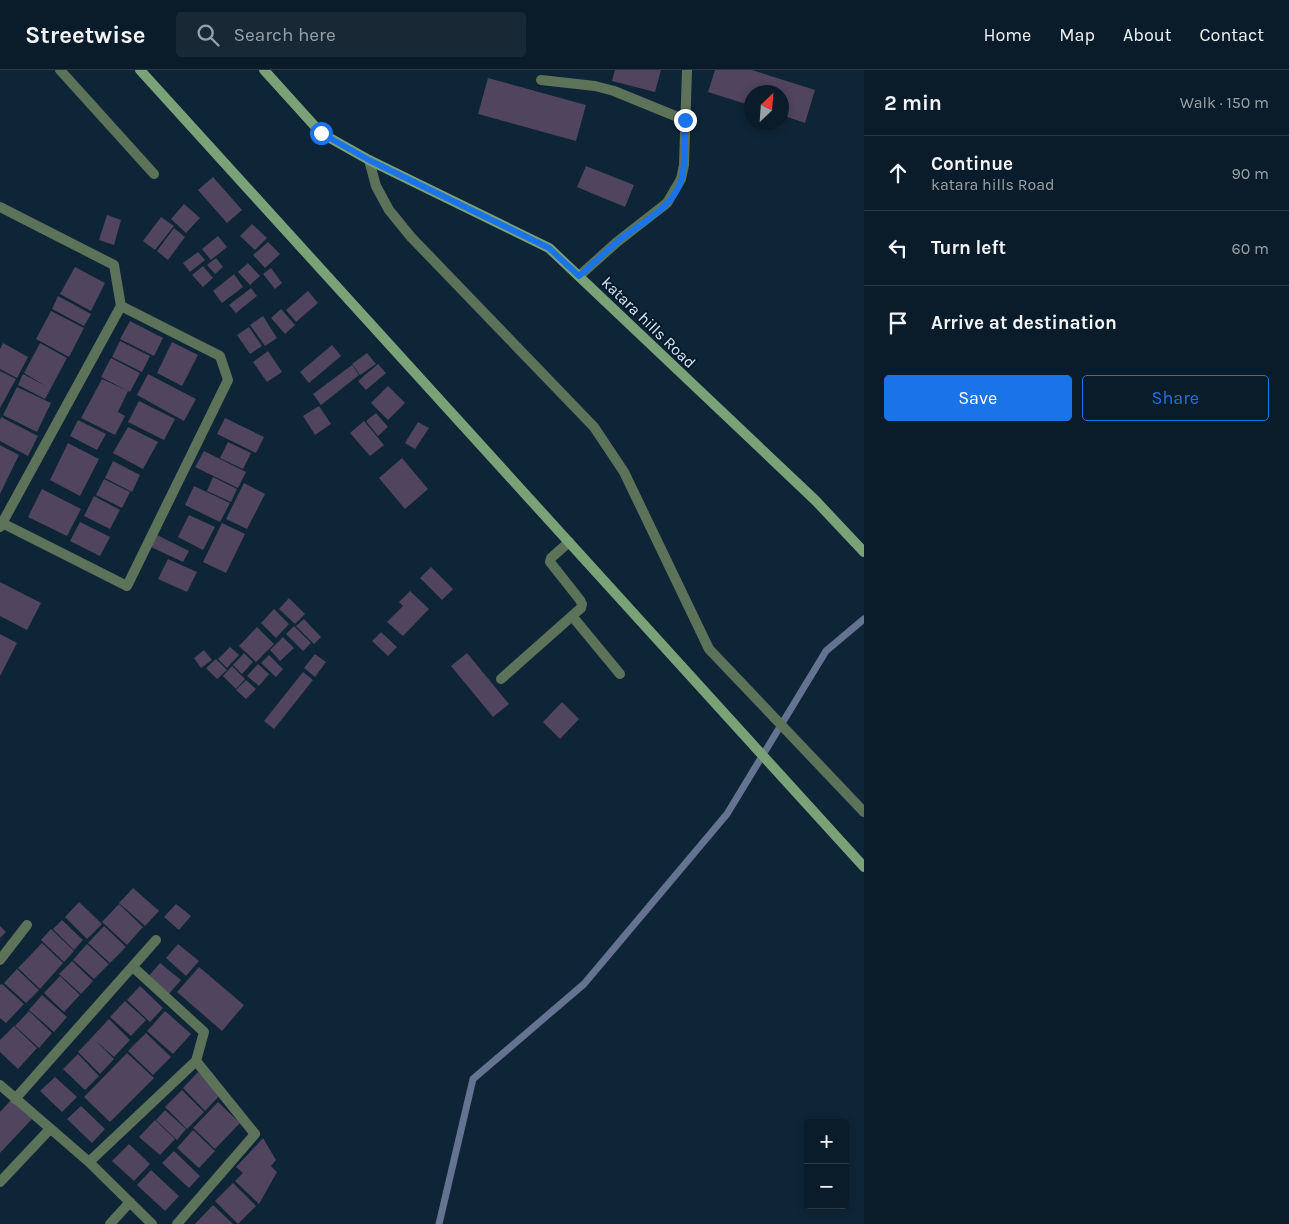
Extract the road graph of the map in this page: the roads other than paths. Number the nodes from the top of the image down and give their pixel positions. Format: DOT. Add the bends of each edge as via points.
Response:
graph roads {
  1 [pos="60,70"];
  2 [pos="140,70"];
  3 [pos="264,70"];
  4 [pos="687,70"];
  5 [pos="541,80"];
  6 [pos="685,120"];
  7 [pos="369,160"];
  8 [pos="154,174"];
  9 [pos="0,207"];
  10 [pos="579,276"];
  11 [pos="121,306"];
  12 [pos="1,524"];
  13 [pos="568,542"];
  14 [pos="864,552"];
  15 [pos="572,616"];
  16 [pos="620,674"];
  17 [pos="501,679"];
  18 [pos="864,812"];
  19 [pos="864,867"];
  20 [pos="27,925"];
  21 [pos="156,940"];
  22 [pos="0,960"];
  23 [pos="133,967"];
  24 [pos="196,1062"];
  25 [pos="0,1085"];
  26 [pos="15,1099"];
  27 [pos="50,1129"];
  28 [pos="89,1162"];
  29 [pos="0,1182"];
  30 [pos="130,1202"];
  31 [pos="110,1224"];
  32 [pos="152,1224"];
  33 [pos="177,1224"];
  1 -- 8 [label="street"];
  2 -- 13 [label="street"];
  3 -- 7 [label="street, katara hills Road" via="321,133"];
  4 -- 6 [label="street"];
  5 -- 6 [label="street" via="614,91"];
  6 -- 10 [label="street" via="684,165 676,190 667,203"];
  7 -- 10 [label="street, katara hills Road" via="549,248"];
  7 -- 18 [label="street" via="376,186 410,237 594,427 624,472 709,649"];
  9 -- 11 [label="street" via="114,265"];
  10 -- 14 [label="street, katara hills Road" via="814,500"];
  11 -- 12 [label="street"];
  11 -- 12 [label="street" via="220,356 228,380 127,586"];
  13 -- 15 [label="street" via="550,562 582,604"];
  13 -- 19 [label="street"];
  15 -- 16 [label="street"];
  15 -- 17 [label="street"];
  20 -- 22 [label="street"];
  21 -- 23 [label="street"];
  23 -- 24 [label="street" via="204,1032"];
  23 -- 26 [label="street"];
  24 -- 28 [label="street"];
  24 -- 33 [label="street" via="255,1134"];
  25 -- 26 [label="street"];
  26 -- 27 [label="street"];
  27 -- 28 [label="street"];
  27 -- 29 [label="street"];
  28 -- 30 [label="street"];
  30 -- 31 [label="street"];
  30 -- 32 [label="street"];
}
